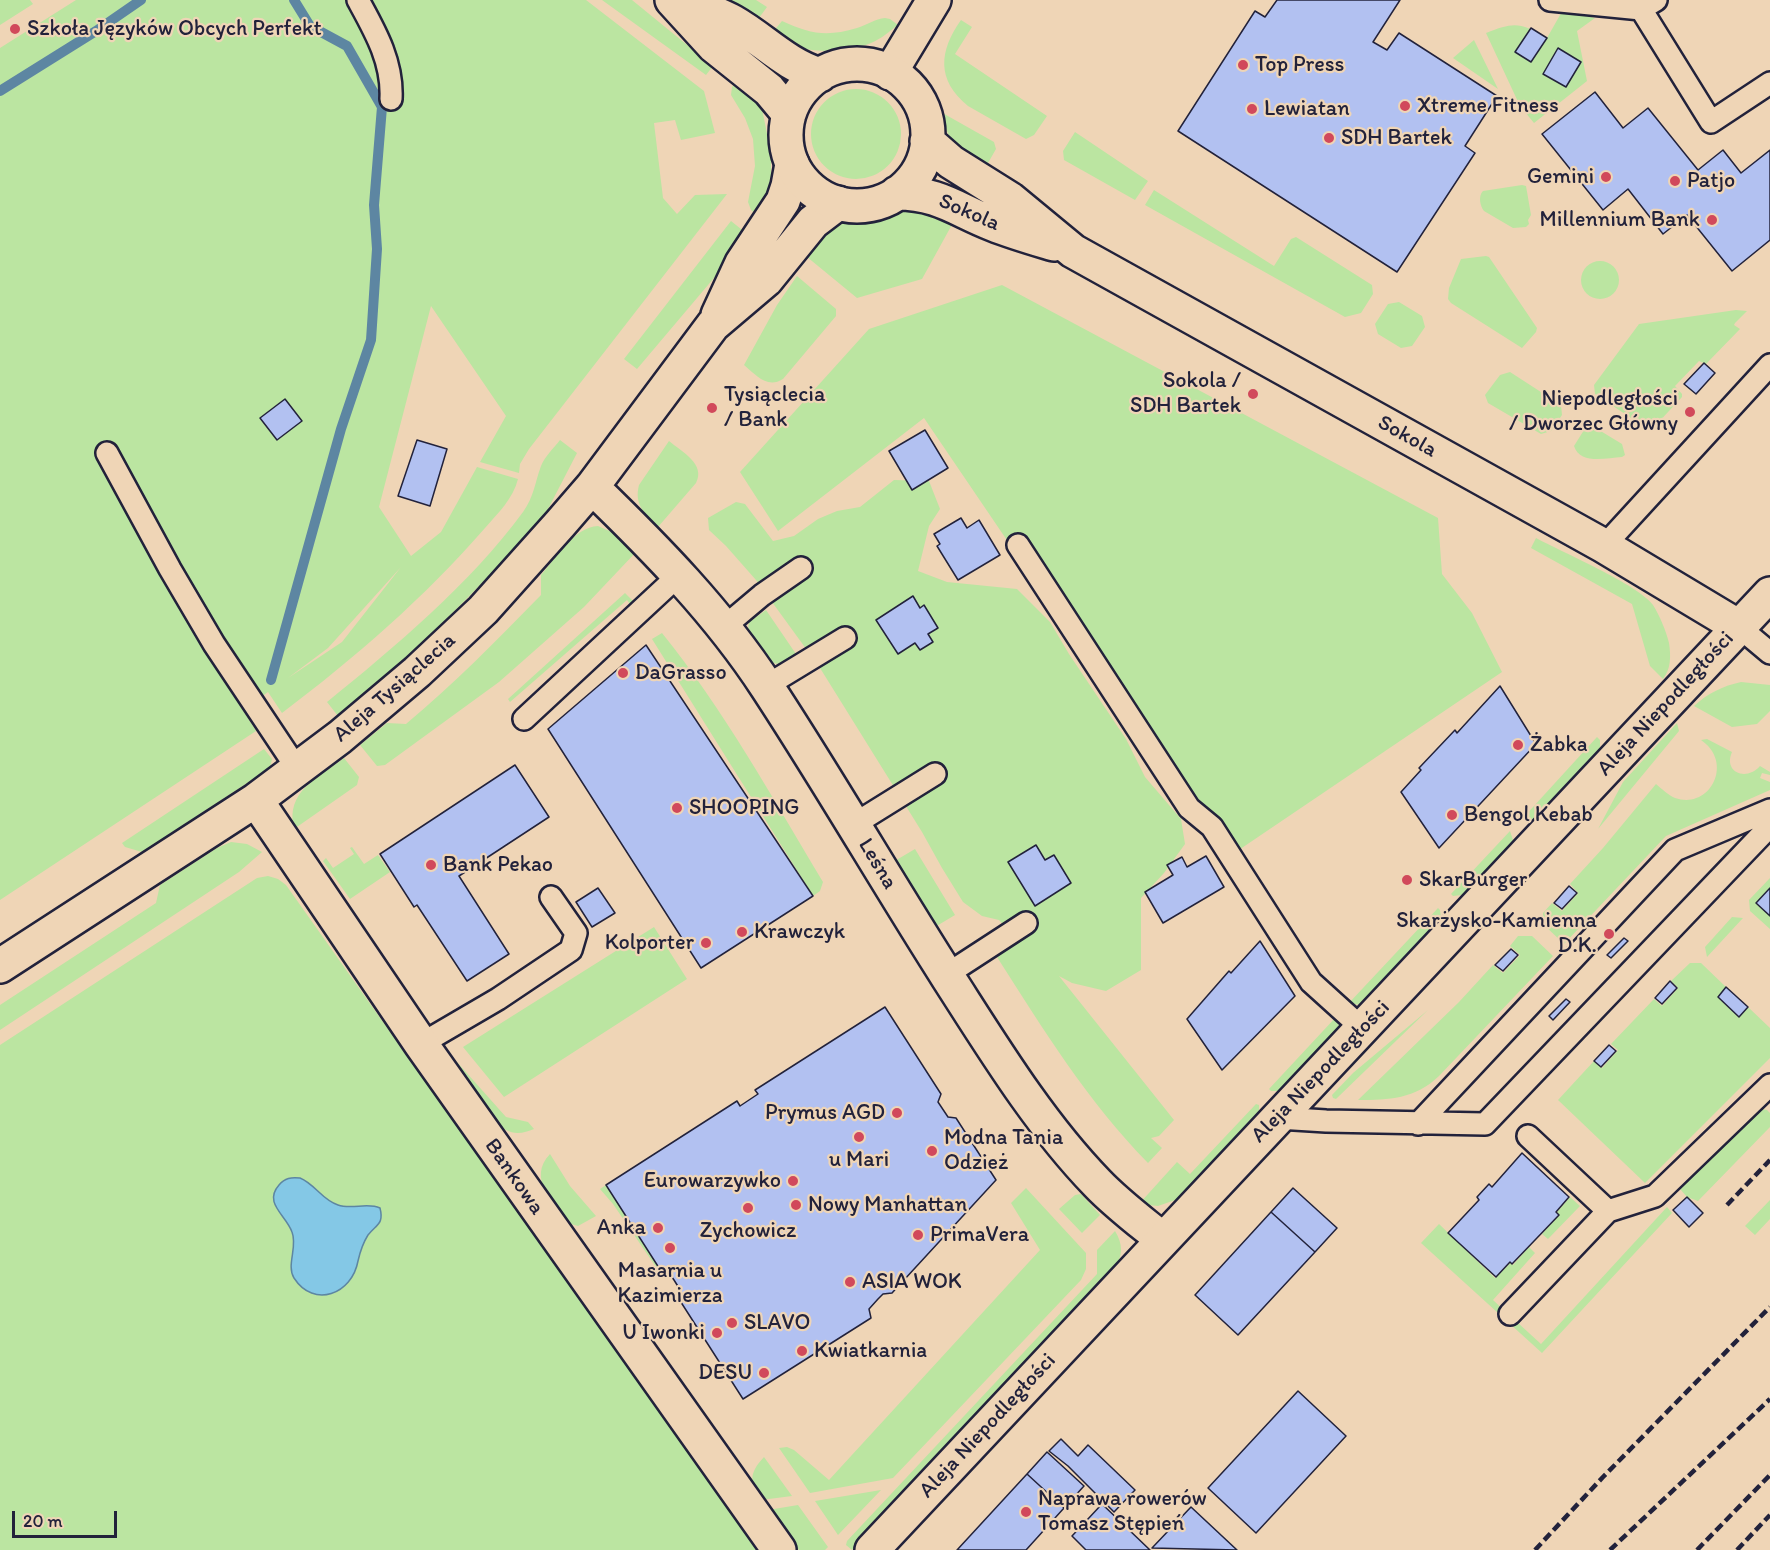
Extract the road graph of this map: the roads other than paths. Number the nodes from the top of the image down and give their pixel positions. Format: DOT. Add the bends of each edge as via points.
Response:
graph roads {
  1 [pos="358,0"];
  2 [pos="672,0"];
  3 [pos="681,0"];
  4 [pos="934,0"];
  5 [pos="1551,0"];
  6 [pos="1648,4"];
  7 [pos="890,72"];
  8 [pos="820,75"];
  9 [pos="1770,83"];
  10 [pos="391,99"];
  11 [pos="789,114"];
  12 [pos="927,141"];
  13 [pos="792,164"];
  14 [pos="897,193"];
  15 [pos="838,203"];
  16 [pos="1073,251"];
  17 [pos="713,325"];
  18 [pos="1770,365"];
  19 [pos="107,453"];
  20 [pos="592,487"];
  21 [pos="1018,545"];
  22 [pos="1604,546"];
  23 [pos="801,568"];
  24 [pos="680,574"];
  25 [pos="1770,594"];
  26 [pos="724,627"];
  27 [pos="1739,627"];
  28 [pos="845,638"];
  29 [pos="1770,654"];
  30 [pos="766,686"];
  31 [pos="524,719"];
  32 [pos="298,770"];
  33 [pos="935,774"];
  34 [pos="256,800"];
  35 [pos="1770,810"];
  36 [pos="853,825"];
  37 [pos="1770,826"];
  38 [pos="551,897"];
  39 [pos="1026,922"];
  40 [pos="0,966"];
  41 [pos="946,975"];
  42 [pos="1363,1029"];
  43 [pos="421,1044"];
  44 [pos="1770,1085"];
  45 [pos="1278,1118"];
  46 [pos="1418,1124"];
  47 [pos="1528,1136"];
  48 [pos="1608,1211"];
  49 [pos="1162,1239"];
  50 [pos="1510,1314"];
  51 [pos="779,1550"];
  52 [pos="872,1550"];
  1 -- 10 [label="lane" via="386,57"];
  2 -- 11 [label="street" via="714,46 769,90"];
  3 -- 8 [label="street" via="733,22 790,62"];
  4 -- 7 [label="street"];
  5 -- 6 [label="lane"];
  6 -- 9 [label="lane" via="1711,122"];
  7 -- 8 [label="street" via="860,64"];
  7 -- 12 [label="street" via="919,101"];
  8 -- 11 [label="street" via="798,96"];
  11 -- 13 [label="street" via="786,145"];
  12 -- 14 [label="street" via="918,171"];
  12 -- 16 [label="street, Sokola" via="951,162 1010,199"];
  13 -- 15 [label="street" via="811,189"];
  13 -- 17 [label="street, Aleja Tysiąclecia" via="783,201 742,263"];
  14 -- 15 [label="street" via="869,205"];
  14 -- 16 [label="street, Sokola" via="937,198 992,224"];
  15 -- 17 [label="street, Aleja Tysiąclecia" via="813,222 766,280"];
  16 -- 22 [label="street, Sokola"];
  17 -- 20 [label="street, Aleja Tysiąclecia"];
  18 -- 22 [label="lane"];
  19 -- 32 [label="lane" via="214,644"];
  20 -- 24 [label="street, Leśna"];
  20 -- 32 [label="street, Aleja Tysiąclecia" via="459,634"];
  21 -- 42 [label="lane" via="1189,808 1212,827 1311,982"];
  22 -- 27 [label="street, Sokola"];
  23 -- 26 [label="lane"];
  24 -- 26 [label="street, Leśna"];
  24 -- 31 [label="lane"];
  25 -- 27 [label="street, Aleja Niepodległości"];
  26 -- 30 [label="street, Leśna"];
  27 -- 29 [label="lane"];
  27 -- 42 [label="street, Aleja Niepodległości"];
  28 -- 30 [label="lane"];
  30 -- 36 [label="street, Leśna"];
  32 -- 34 [label="street, Aleja Tysiąclecia"];
  33 -- 36 [label="lane"];
  34 -- 40 [label="street, Aleja Tysiąclecia"];
  34 -- 43 [label="street, Bankowa"];
  35 -- 46 [label="lane" via="1675,850"];
  36 -- 41 [label="street, Leśna"];
  37 -- 46 [label="lane" via="1485,1124"];
  38 -- 43 [label="lane" via="576,933 571,950"];
  39 -- 41 [label="lane"];
  41 -- 49 [label="street, Leśna" via="1053,1133 1097,1184"];
  42 -- 45 [label="street, Aleja Niepodległości"];
  43 -- 51 [label="street, Bankowa"];
  44 -- 48 [label="lane" via="1655,1196"];
  45 -- 46 [label="lane"];
  45 -- 49 [label="street, Aleja Niepodległości"];
  47 -- 48 [label="lane"];
  48 -- 50 [label="lane"];
  49 -- 52 [label="street, Aleja Niepodległości"];
}
